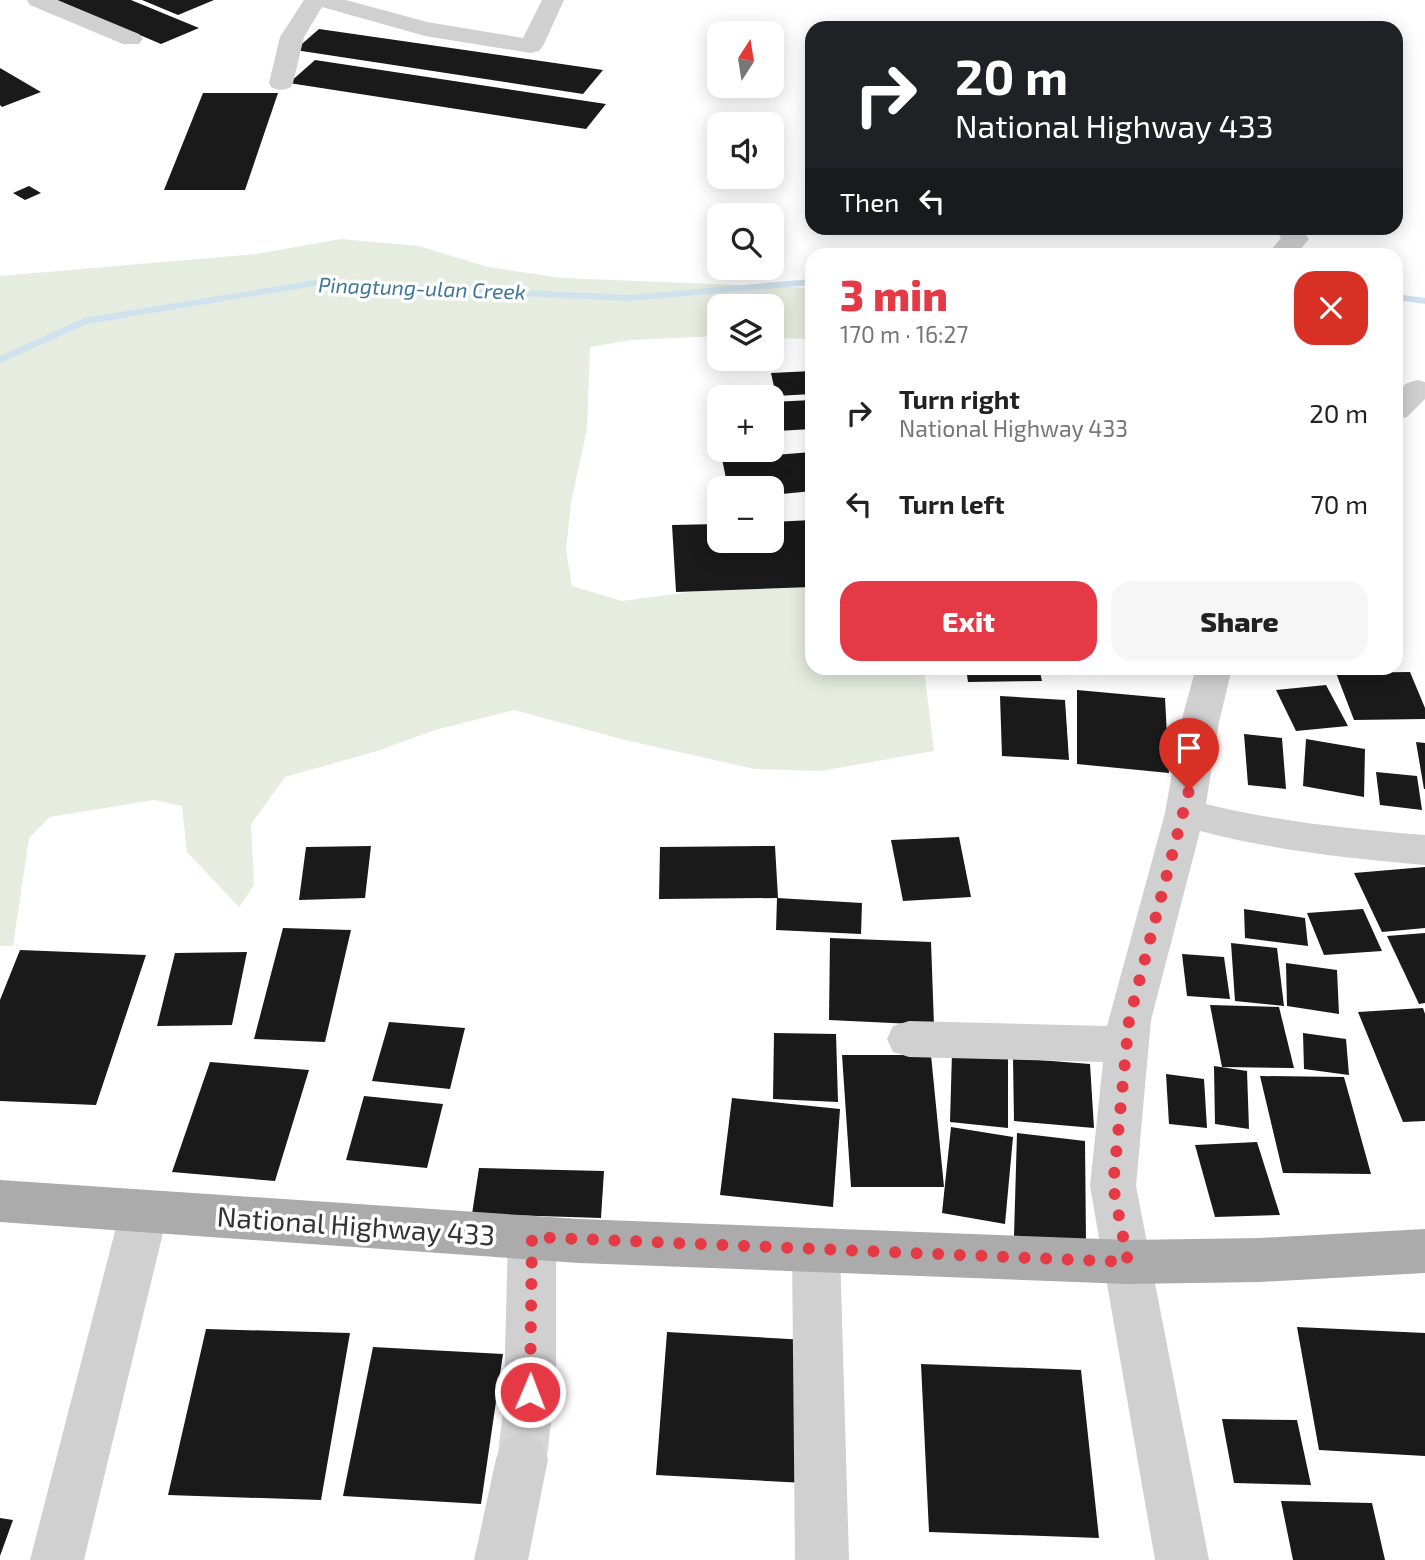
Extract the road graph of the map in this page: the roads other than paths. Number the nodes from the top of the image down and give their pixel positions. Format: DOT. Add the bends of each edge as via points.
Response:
graph roads {
  1 [pos="38,0"];
  2 [pos="315,0"];
  3 [pos="321,0"];
  4 [pos="553,0"];
  5 [pos="131,39"];
  6 [pos="281,83"];
  7 [pos="1212,675"];
  8 [pos="1185,813"];
  9 [pos="1425,850"];
  10 [pos="909,1039"];
  11 [pos="1126,1044"];
  12 [pos="0,1201"];
  13 [pos="144,1212"];
  14 [pos="532,1237"];
  15 [pos="816,1250"];
  16 [pos="1425,1251"];
  17 [pos="1128,1262"];
  18 [pos="530,1392"];
  19 [pos="522,1459"];
  20 [pos="57,1560"];
  21 [pos="501,1560"];
  22 [pos="822,1560"];
  23 [pos="1182,1560"];
  1 -- 5 [label="street"];
  2 -- 6 [label="street" via="292,37"];
  3 -- 4 [label="street" via="425,29 531,46"];
  7 -- 8 [label="street"];
  8 -- 9 [label="street" via="1260,832"];
  8 -- 11 [label="street"];
  10 -- 11 [label="street"];
  11 -- 17 [label="street" via="1113,1186"];
  12 -- 13 [label="main road, National Highway 433"];
  13 -- 14 [label="main road, National Highway 433"];
  13 -- 20 [label="street"];
  14 -- 15 [label="main road, National Highway 433"];
  14 -- 18 [label="street"];
  15 -- 17 [label="main road, National Highway 433"];
  15 -- 22 [label="street"];
  16 -- 17 [label="main road, National Highway 433"];
  17 -- 23 [label="street"];
  19 -- 21 [label="street"];
}
